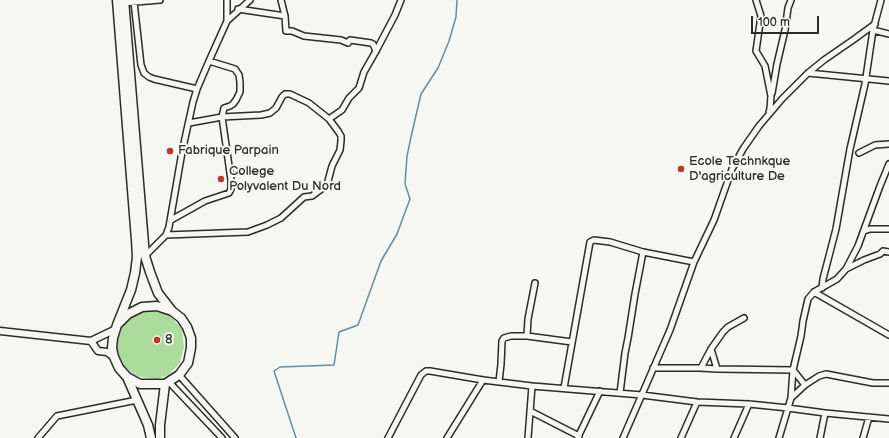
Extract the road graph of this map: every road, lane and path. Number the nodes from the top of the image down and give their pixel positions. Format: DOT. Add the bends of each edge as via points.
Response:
graph roads {
  1 [pos="160,0"];
  2 [pos="227,0"];
  3 [pos="250,0"];
  4 [pos="281,0"];
  5 [pos="401,0"];
  6 [pos="756,0"];
  7 [pos="791,0"];
  8 [pos="881,0"];
  9 [pos="122,1"];
  10 [pos="134,2"];
  11 [pos="238,9"];
  12 [pos="285,16"];
  13 [pos="227,21"];
  14 [pos="875,24"];
  15 [pos="874,30"];
  16 [pos="889,34"];
  17 [pos="376,51"];
  18 [pos="209,60"];
  19 [pos="808,73"];
  20 [pos="865,78"];
  21 [pos="889,81"];
  22 [pos="197,89"];
  23 [pos="771,96"];
  24 [pos="767,116"];
  25 [pos="222,117"];
  26 [pos="329,119"];
  27 [pos="189,123"];
  28 [pos="889,144"];
  29 [pos="859,153"];
  30 [pos="889,164"];
  31 [pos="171,220"];
  32 [pos="889,229"];
  33 [pos="864,230"];
  34 [pos="166,235"];
  35 [pos="643,252"];
  36 [pos="889,252"];
  37 [pos="145,256"];
  38 [pos="694,262"];
  39 [pos="846,269"];
  40 [pos="535,283"];
  41 [pos="822,288"];
  42 [pos="814,292"];
  43 [pos="172,311"];
  44 [pos="744,318"];
  45 [pos="116,327"];
  46 [pos="0,330"];
  47 [pos="889,335"];
  48 [pos="527,336"];
  49 [pos="91,341"];
  50 [pos="572,342"];
  51 [pos="711,348"];
  52 [pos="114,357"];
  53 [pos="653,368"];
  54 [pos="701,368"];
  55 [pos="717,369"];
  56 [pos="793,370"];
  57 [pos="178,375"];
  58 [pos="127,377"];
  59 [pos="483,380"];
  60 [pos="499,382"];
  61 [pos="167,383"];
  62 [pos="889,383"];
  63 [pos="805,385"];
  64 [pos="532,386"];
  65 [pos="564,388"];
  66 [pos="600,391"];
  67 [pos="620,393"];
  68 [pos="642,395"];
  69 [pos="791,398"];
  70 [pos="137,400"];
  71 [pos="697,402"];
  72 [pos="749,404"];
  73 [pos="788,408"];
  74 [pos="530,411"];
  75 [pos="825,413"];
  76 [pos="870,417"];
  77 [pos="889,419"];
  78 [pos="578,437"];
  79 [pos="38,438"];
  80 [pos="151,438"];
  81 [pos="160,438"];
  82 [pos="222,438"];
  83 [pos="235,438"];
  84 [pos="388,438"];
  85 [pos="447,438"];
  86 [pos="528,438"];
  87 [pos="623,438"];
  88 [pos="681,438"];
  89 [pos="734,438"];
  90 [pos="779,438"];
  91 [pos="820,438"];
  92 [pos="863,438"];
  1 -- 10 [label="street"];
  2 -- 13 [label="street"];
  3 -- 11 [label="street"];
  4 -- 12 [label="street"];
  5 -- 17 [label="street"];
  6 -- 23 [label="street" via="761,16 756,51 766,66"];
  7 -- 23 [label="street"];
  8 -- 14 [label="street"];
  9 -- 10 [label="street"];
  9 -- 37 [label="main road"];
  9 -- 45 [label="main road" via="137,257 132,290"];
  10 -- 22 [label="street" via="144,73 154,79"];
  11 -- 12 [label="street"];
  11 -- 13 [label="street"];
  12 -- 17 [label="street" via="286,31 348,43 350,40 371,43"];
  13 -- 18 [label="street"];
  14 -- 15 [label="street"];
  14 -- 19 [label="street"];
  15 -- 16 [label="street"];
  15 -- 20 [label="street"];
  17 -- 26 [label="street" via="364,72 359,88 342,110"];
  18 -- 22 [label="street"];
  18 -- 25 [label="street" via="235,69 239,75 240,92 233,104 224,108"];
  19 -- 20 [label="street"];
  19 -- 24 [label="street"];
  20 -- 21 [label="street"];
  20 -- 41 [label="street"];
  22 -- 27 [label="street"];
  23 -- 24 [label="street"];
  24 -- 38 [label="street" via="732,169 714,220"];
  25 -- 26 [label="street" via="270,113 285,94 290,94 309,103"];
  25 -- 27 [label="street"];
  25 -- 31 [label="street" via="231,189 228,193 205,201"];
  26 -- 34 [label="street" via="342,141 327,184 312,196 304,197 281,218 248,232"];
  27 -- 31 [label="street"];
  28 -- 29 [label="street" via="875,145"];
  30 -- 33 [label="street"];
  31 -- 34 [label="street"];
  32 -- 33 [label="street"];
  33 -- 39 [label="street"];
  34 -- 37 [label="street"];
  35 -- 38 [label="street"];
  35 -- 50 [label="street" via="610,242 590,242"];
  35 -- 67 [label="street" via="624,353"];
  36 -- 39 [label="street" via="883,251"];
  37 -- 43 [label="main road" via="153,283"];
  38 -- 53 [label="street" via="670,330"];
  39 -- 41 [label="street" via="837,279"];
  40 -- 48 [label="street"];
  41 -- 42 [label="street"];
  42 -- 47 [label="street"];
  42 -- 56 [label="street" via="806,306"];
  43 -- 45 [label="main road" via="157,306 142,307 128,314"];
  43 -- 57 [label="main road" via="181,318 191,338 188,363"];
  44 -- 51 [label="street" via="728,327"];
  45 -- 49 [label="street"];
  45 -- 52 [label="main road" via="112,338"];
  46 -- 49 [label="street"];
  48 -- 50 [label="street"];
  48 -- 60 [label="street" via="511,336 502,341"];
  49 -- 52 [label="street" via="98,351 107,352"];
  50 -- 65 [label="street"];
  51 -- 54 [label="street"];
  51 -- 55 [label="street"];
  52 -- 58 [label="main road"];
  53 -- 54 [label="street"];
  53 -- 68 [label="street"];
  54 -- 55 [label="street"];
  55 -- 56 [label="street"];
  56 -- 63 [label="street"];
  56 -- 69 [label="street"];
  57 -- 61 [label="main road"];
  57 -- 83 [label="street"];
  58 -- 61 [label="main road" via="140,384"];
  58 -- 70 [label="main road"];
  59 -- 60 [label="street"];
  59 -- 84 [label="street" via="426,371 421,375"];
  59 -- 85 [label="street"];
  60 -- 64 [label="street"];
  61 -- 81 [label="main road"];
  61 -- 82 [label="street"];
  62 -- 63 [label="street" via="873,383 826,374"];
  63 -- 69 [label="street"];
  64 -- 65 [label="street"];
  64 -- 74 [label="street"];
  65 -- 66 [label="street"];
  66 -- 67 [label="street"];
  66 -- 78 [label="street"];
  67 -- 68 [label="street"];
  68 -- 71 [label="street"];
  68 -- 87 [label="street"];
  69 -- 73 [label="street"];
  70 -- 79 [label="street" via="57,416"];
  70 -- 80 [label="main road"];
  71 -- 72 [label="street"];
  71 -- 88 [label="street"];
  72 -- 73 [label="street"];
  72 -- 89 [label="street"];
  73 -- 75 [label="street"];
  73 -- 90 [label="street"];
  74 -- 78 [label="street"];
  74 -- 86 [label="street"];
  75 -- 76 [label="street"];
  75 -- 91 [label="street"];
  76 -- 77 [label="street"];
  76 -- 92 [label="street"];
}
